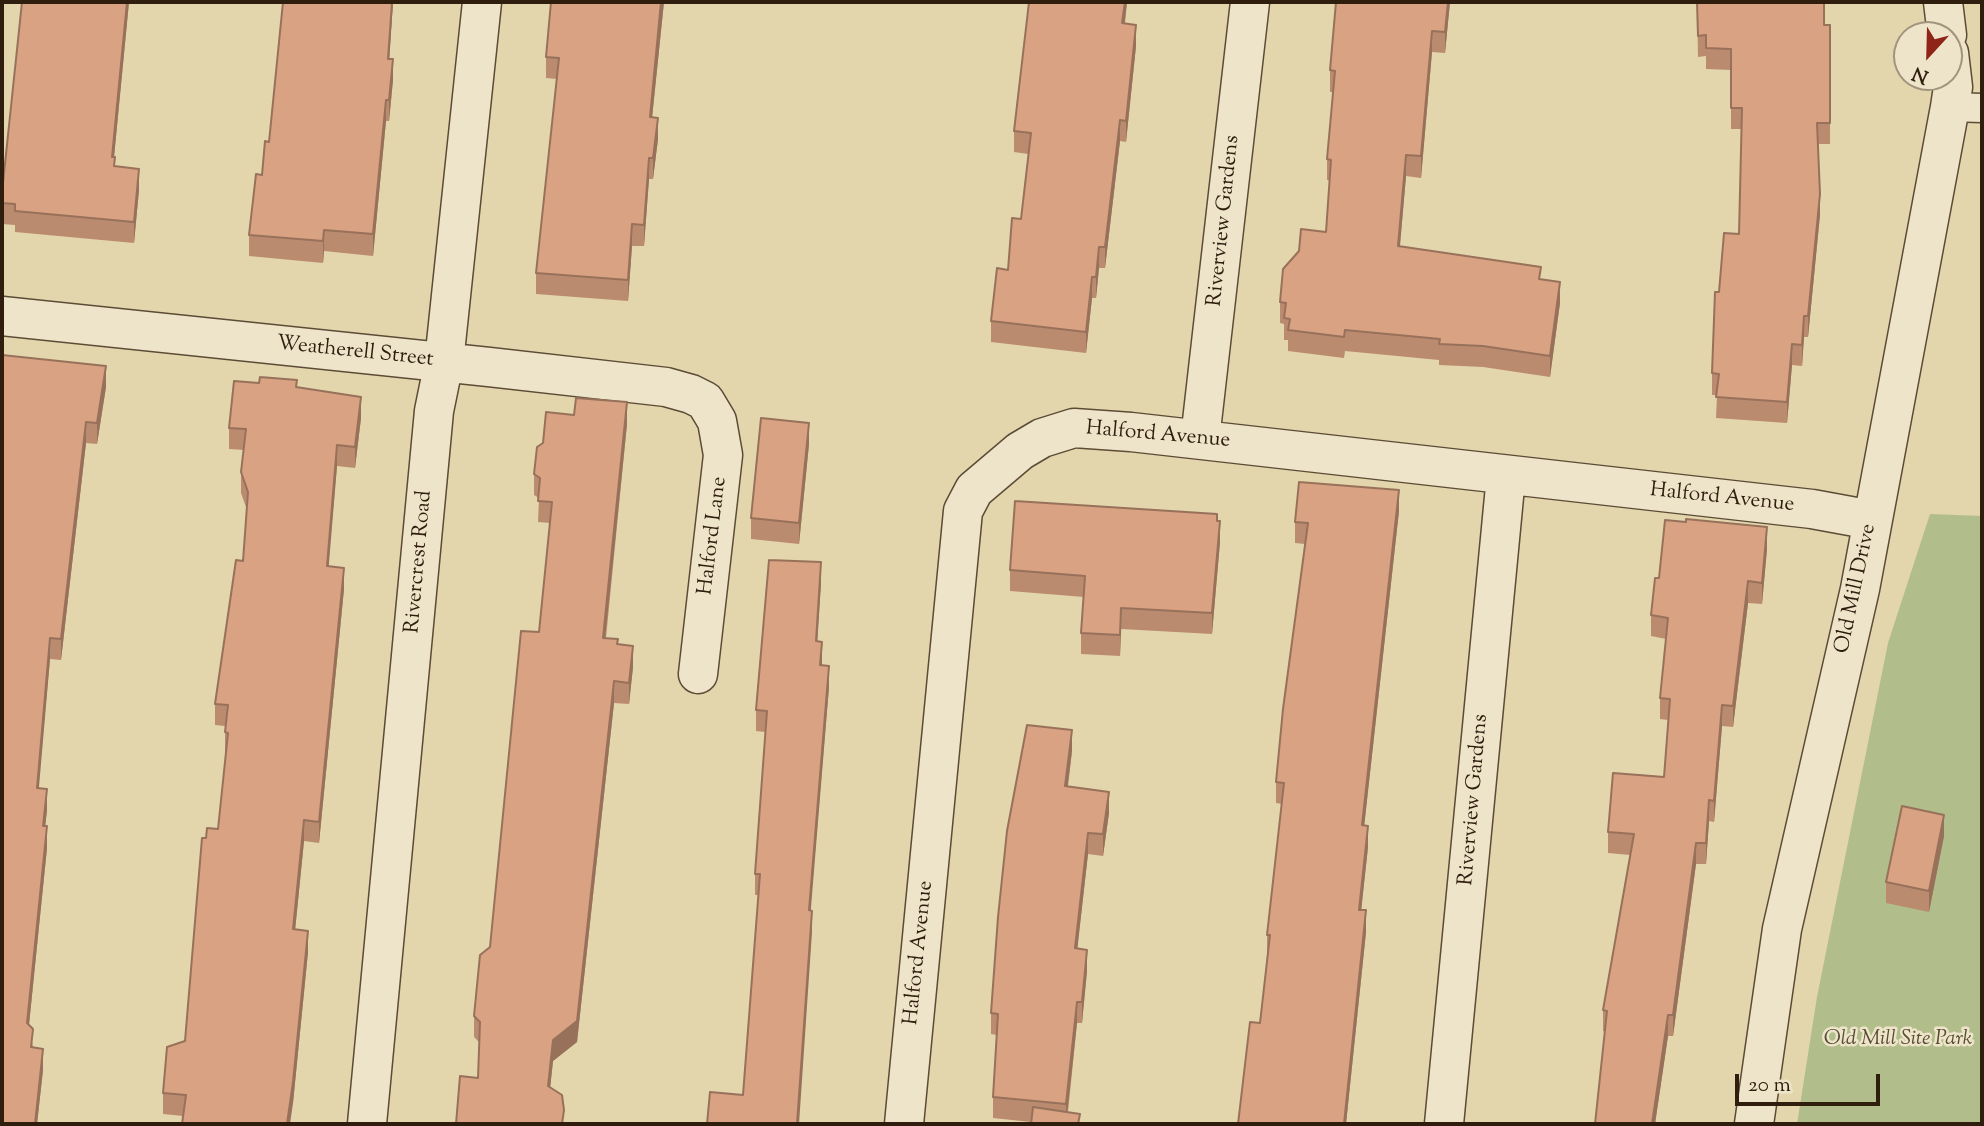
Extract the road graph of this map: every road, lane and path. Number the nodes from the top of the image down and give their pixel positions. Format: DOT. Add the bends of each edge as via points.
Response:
graph roads {
  1 [pos="482,2"];
  2 [pos="1250,2"];
  3 [pos="1944,2"];
  4 [pos="1946,21"];
  5 [pos="1956,91"];
  6 [pos="1966,107"];
  7 [pos="2,316"];
  8 [pos="444,362"];
  9 [pos="705,401"];
  10 [pos="1200,439"];
  11 [pos="1506,476"];
  12 [pos="1872,520"];
  13 [pos="698,674"];
  14 [pos="367,1124"];
  15 [pos="904,1124"];
  16 [pos="1444,1124"];
  17 [pos="1754,1124"];
  1 -- 8 [label="street, Rivercrest Road"];
  2 -- 10 [label="street, Riverview Gardens"];
  3 -- 4 [label="street"];
  5 -- 6 [label="street, Old Mill Drive"];
  6 -- 12 [label="street, Old Mill Drive"];
  7 -- 8 [label="street, Weatherell Street"];
  8 -- 9 [label="street, Weatherell Street" via="666,387"];
  8 -- 14 [label="street, Rivercrest Road" via="434,411"];
  9 -- 13 [label="street, Halford Lane" via="718,421 723,455"];
  10 -- 11 [label="street, Halford Avenue"];
  10 -- 15 [label="street, Halford Avenue" via="1074,428 1042,438 995,469 974,490 963,511"];
  11 -- 12 [label="street, Halford Avenue" via="1812,509"];
  11 -- 16 [label="street, Riverview Gardens"];
  12 -- 17 [label="street, Old Mill Drive" via="1782,929"];
}
